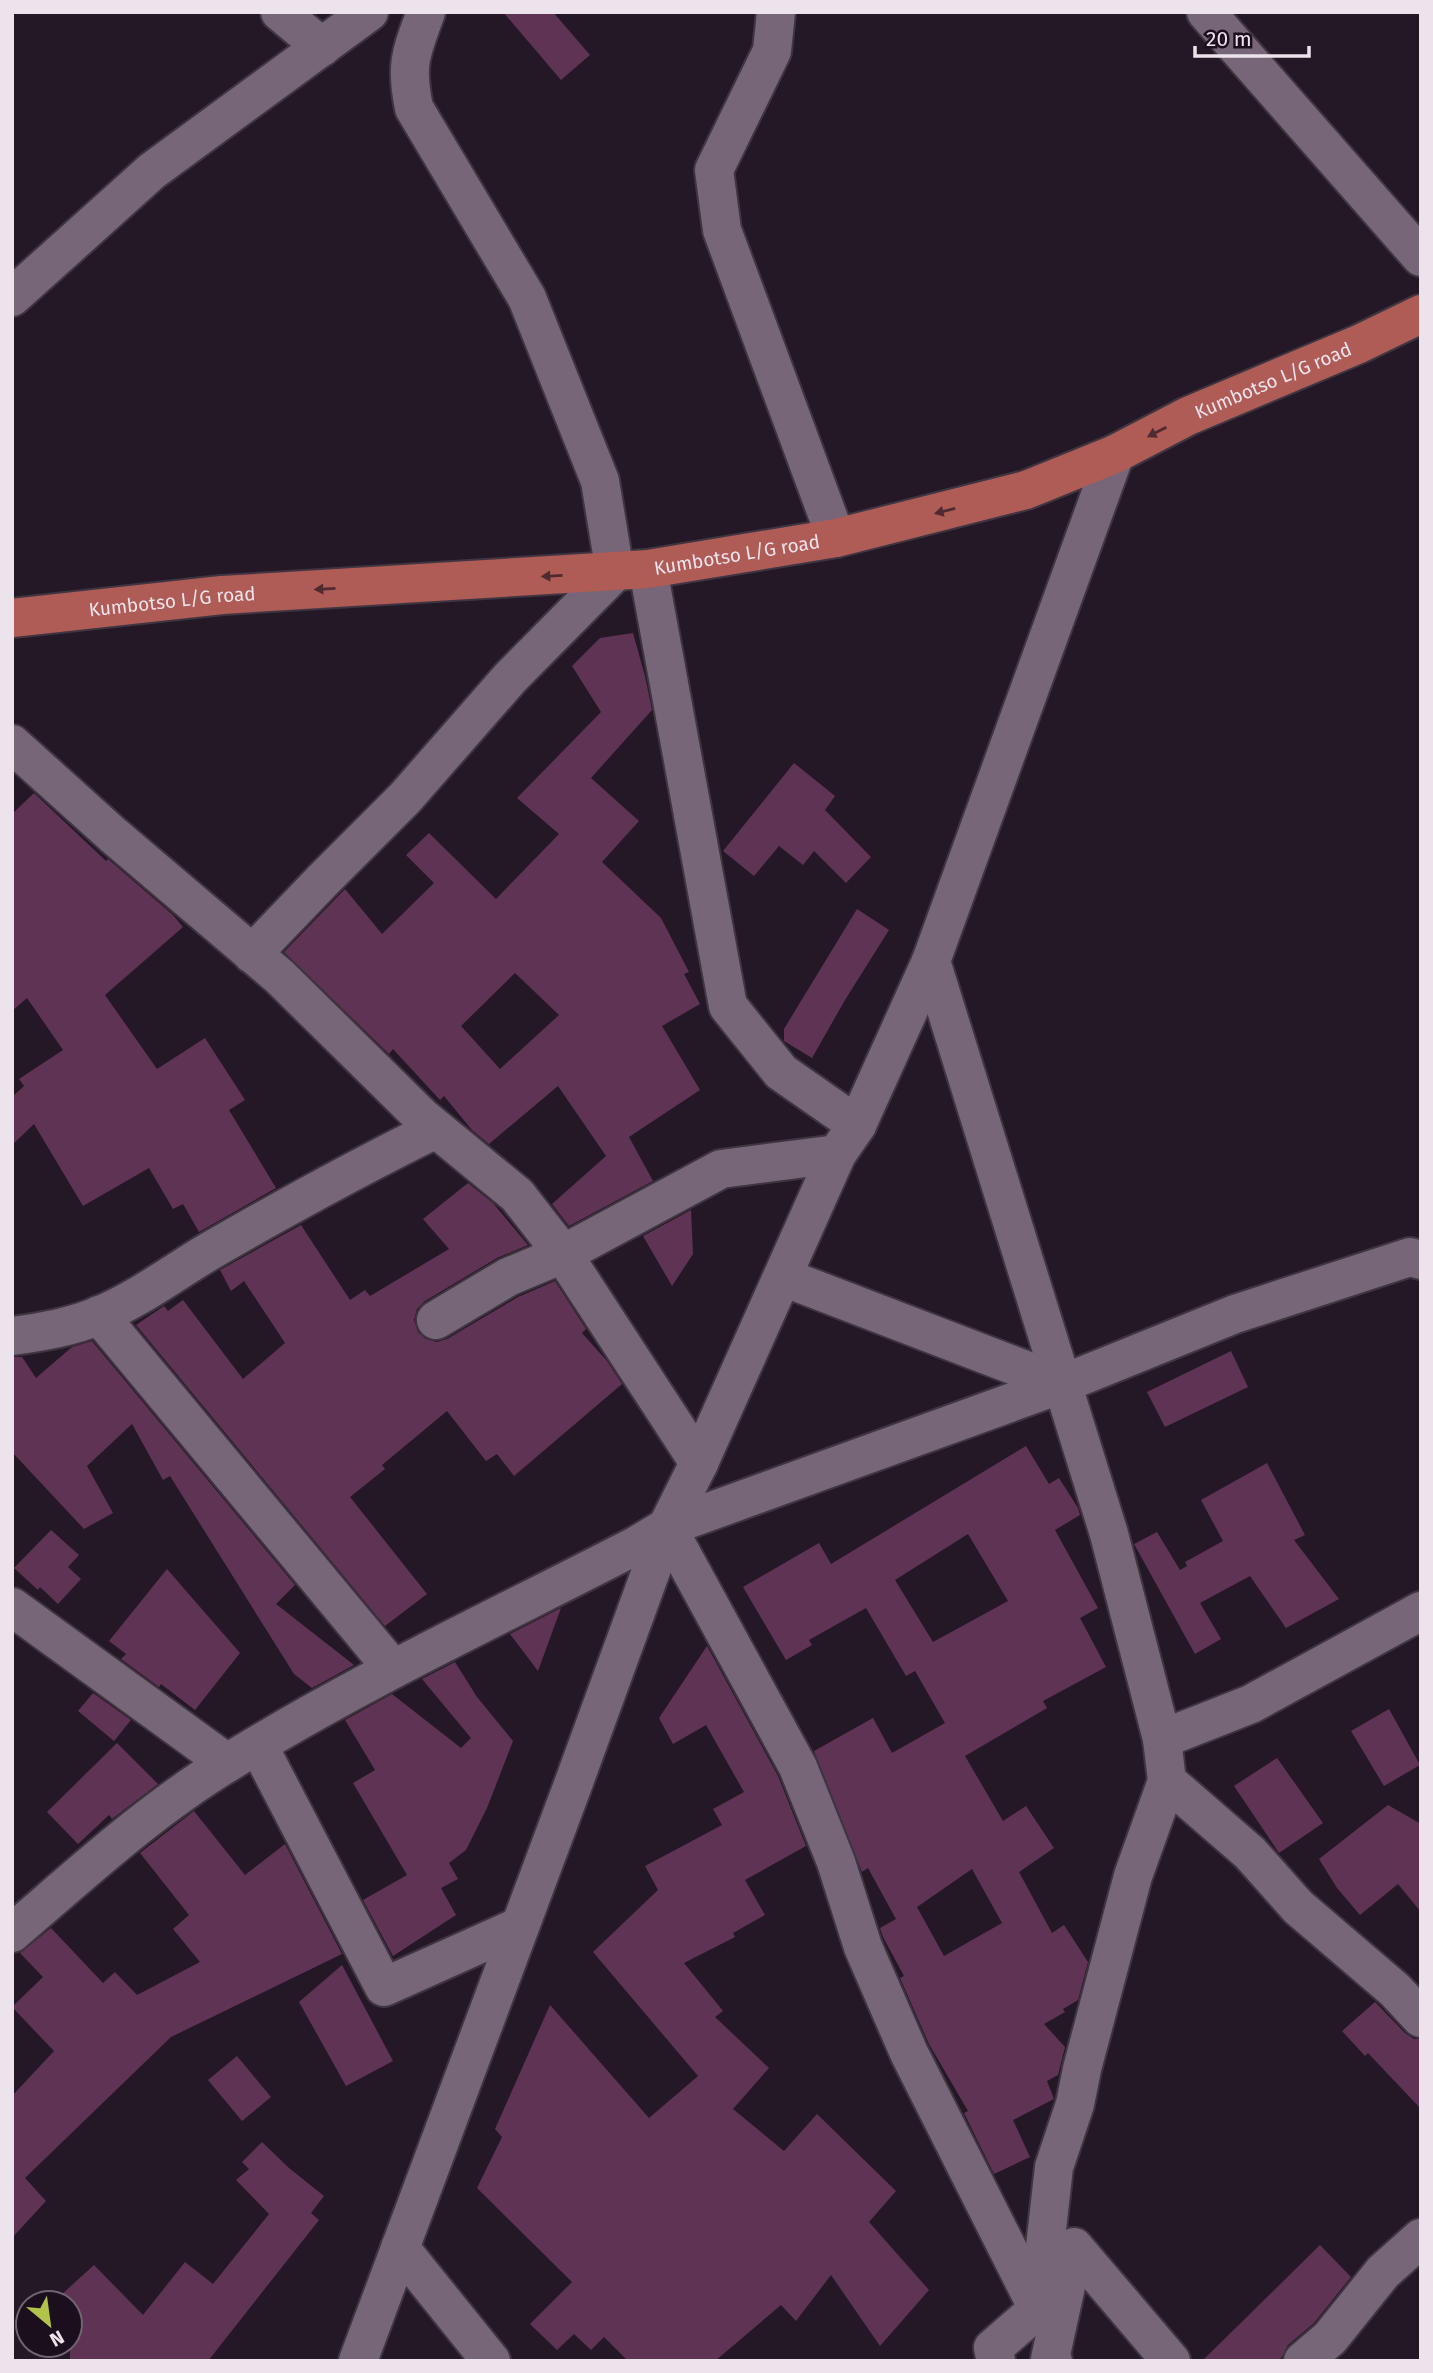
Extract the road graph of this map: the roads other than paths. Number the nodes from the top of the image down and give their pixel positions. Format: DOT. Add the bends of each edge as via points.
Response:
graph roads {
  1 [pos="280,12"];
  2 [pos="369,12"];
  3 [pos="426,12"];
  4 [pos="776,12"];
  5 [pos="1206,12"];
  6 [pos="322,47"];
  7 [pos="1421,257"];
  8 [pos="12,297"];
  9 [pos="1421,314"];
  10 [pos="1115,454"];
  11 [pos="836,538"];
  12 [pos="631,571"];
  13 [pos="12,618"];
  14 [pos="12,744"];
  15 [pos="252,954"];
  16 [pos="931,961"];
  17 [pos="436,1129"];
  18 [pos="847,1139"];
  19 [pos="562,1254"];
  20 [pos="1421,1259"];
  21 [pos="783,1278"];
  22 [pos="99,1315"];
  23 [pos="436,1320"];
  24 [pos="12,1336"];
  25 [pos="1062,1384"];
  26 [pos="699,1463"];
  27 [pos="667,1527"];
  28 [pos="12,1607"];
  29 [pos="1421,1611"];
  30 [pos="393,1669"];
  31 [pos="1162,1739"];
  32 [pos="242,1754"];
  33 [pos="1167,1781"];
  34 [pos="520,1926"];
  35 [pos="12,1933"];
  36 [pos="1421,2018"];
  37 [pos="1421,2238"];
  38 [pos="400,2248"];
  39 [pos="1038,2309"];
  40 [pos="358,2361"];
  41 [pos="491,2361"];
  42 [pos="996,2361"];
  43 [pos="1053,2361"];
  44 [pos="1171,2361"];
  45 [pos="1303,2361"];
  1 -- 6 [label="street"];
  2 -- 6 [label="street"];
  3 -- 12 [label="street" via="408,76 414,108 527,298"];
  4 -- 11 [label="street" via="772,51 714,170 722,230"];
  5 -- 7 [label="street"];
  6 -- 8 [label="street" via="152,171"];
  9 -- 10 [label="main road, Kumbotso L/G road, one-way" via="1188,416"];
  10 -- 11 [label="main road, Kumbotso L/G road, one-way" via="1026,490"];
  10 -- 16 [label="street"];
  11 -- 12 [label="main road, Kumbotso L/G road"];
  12 -- 13 [label="main road, Kumbotso L/G road, one-way" via="222,595"];
  12 -- 15 [label="street" via="519,668 405,798"];
  12 -- 18 [label="street" via="728,1006 781,1072"];
  14 -- 15 [label="street"];
  15 -- 17 [label="street"];
  16 -- 18 [label="street"];
  16 -- 25 [label="street"];
  17 -- 19 [label="street" via="517,1195"];
  17 -- 22 [label="street" via="345,1175"];
  18 -- 19 [label="street" via="721,1169"];
  18 -- 21 [label="street"];
  19 -- 23 [label="street" via="508,1277"];
  19 -- 26 [label="street"];
  20 -- 25 [label="street" via="1410,1257 1235,1314"];
  21 -- 25 [label="street"];
  21 -- 26 [label="street"];
  22 -- 24 [label="street" via="52,1331"];
  22 -- 30 [label="street"];
  25 -- 27 [label="street"];
  25 -- 31 [label="street" via="1110,1534"];
  26 -- 27 [label="street"];
  27 -- 30 [label="street"];
  27 -- 34 [label="street"];
  27 -- 39 [label="street" via="798,1767 863,1947 909,2053"];
  28 -- 32 [label="street"];
  29 -- 31 [label="street" via="1251,1704"];
  30 -- 32 [label="street"];
  31 -- 33 [label="street"];
  32 -- 34 [label="street" via="384,1987"];
  32 -- 35 [label="street" via="146,1818"];
  33 -- 36 [label="street" via="1250,1853 1298,1907"];
  33 -- 39 [label="street" via="1133,1876 1075,2104 1054,2167"];
  34 -- 38 [label="street"];
  37 -- 45 [label="street" via="1383,2272 1331,2338"];
  38 -- 40 [label="street"];
  38 -- 41 [label="street"];
  39 -- 42 [label="street" via="993,2348"];
  43 -- 44 [label="street" via="1074,2247"];
}
